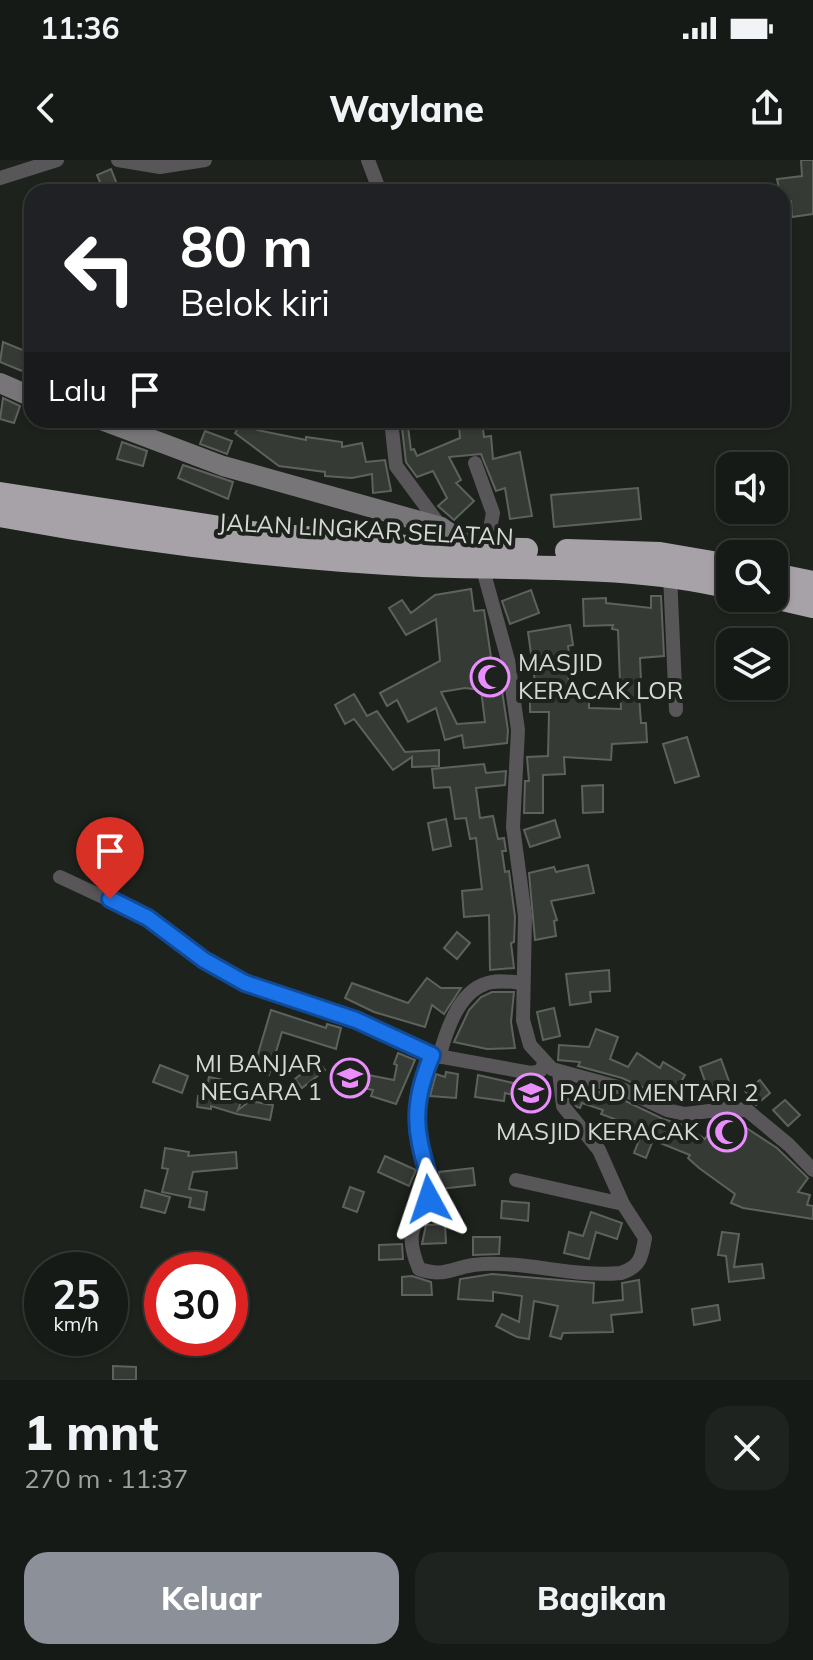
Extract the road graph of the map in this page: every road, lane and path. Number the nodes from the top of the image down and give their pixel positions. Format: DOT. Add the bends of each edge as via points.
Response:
graph roads {
  1 [pos="57,160"];
  2 [pos="118,160"];
  3 [pos="205,160"];
  4 [pos="368,160"];
  5 [pos="0,178"];
  6 [pos="377,184"];
  7 [pos="0,383"];
  8 [pos="24,394"];
  9 [pos="122,428"];
  10 [pos="392,428"];
  11 [pos="475,463"];
  12 [pos="0,494"];
  13 [pos="0,515"];
  14 [pos="441,527"];
  15 [pos="480,555"];
  16 [pos="716,564"];
  17 [pos="670,575"];
  18 [pos="788,578"];
  19 [pos="813,583"];
  20 [pos="716,584"];
  21 [pos="788,600"];
  22 [pos="813,606"];
  23 [pos="676,710"];
  24 [pos="60,877"];
  25 [pos="523,983"];
  26 [pos="435,1056"];
  27 [pos="545,1063"];
  28 [pos="559,1072"];
  29 [pos="813,1170"];
  30 [pos="516,1180"];
  31 [pos="623,1204"];
  1 -- 5 [label="street"];
  2 -- 3 [label="street" via="160,167"];
  4 -- 6 [label="street"];
  7 -- 8 [label="street"];
  9 -- 14 [label="street" via="223,466"];
  10 -- 14 [label="street" via="396,466"];
  11 -- 15 [label="street" via="493,513"];
  12 -- 15 [label="highway, JALAN LINGKAR SELATAN" via="259,534"];
  13 -- 15 [label="highway, JALAN LINGKAR SELATAN" via="230,551"];
  14 -- 15 [label="street"];
  15 -- 16 [label="highway, JALAN LINGKAR SELATAN" via="660,554"];
  15 -- 17 [label="highway, JALAN LINGKAR SELATAN"];
  15 -- 25 [label="street" via="508,660 518,730 513,827 525,916"];
  17 -- 20 [label="highway, JALAN LINGKAR SELATAN"];
  17 -- 23 [label="street"];
  18 -- 19 [label="highway"];
  21 -- 22 [label="highway"];
  24 -- 26 [label="street" via="148,918 245,983 356,1020"];
  25 -- 26 [label="street" via="487,983 473,991"];
  25 -- 27 [label="street" via="524,1032"];
  26 -- 27 [label="street" via="531,1073"];
  26 -- 31 [label="street" via="422,1079 416,1117 431,1180 429,1199 411,1229 419,1269 434,1274 473,1265 621,1273 634,1269 645,1238"];
  27 -- 28 [label="street"];
  28 -- 29 [label="street" via="618,1087 677,1113 748,1111"];
  28 -- 31 [label="street" via="563,1106 599,1150"];
  30 -- 31 [label="street"];
}
